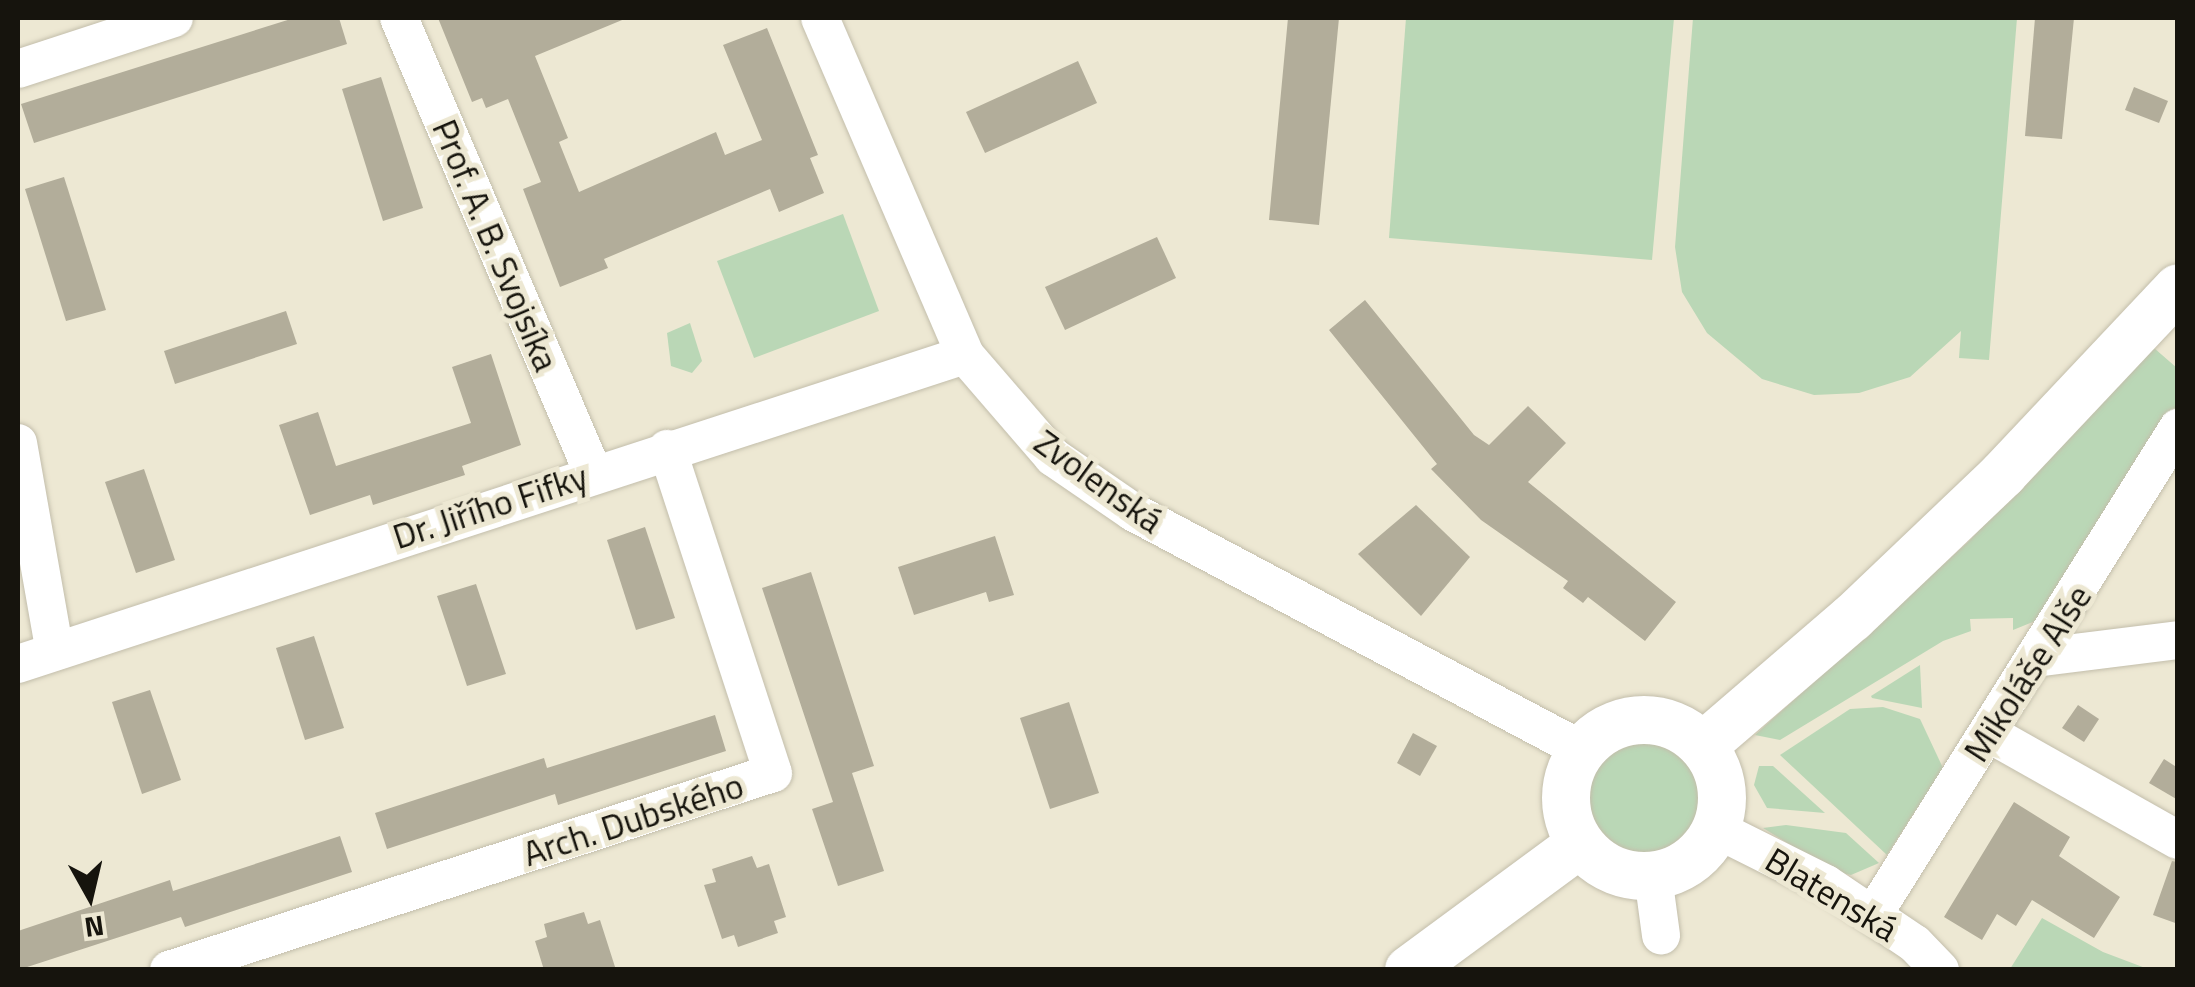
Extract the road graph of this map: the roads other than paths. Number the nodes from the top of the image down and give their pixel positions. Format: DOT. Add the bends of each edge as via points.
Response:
graph roads {
  1 [pos="174,18"];
  2 [pos="399,18"];
  3 [pos="820,18"];
  4 [pos="18,69"];
  5 [pos="2178,288"];
  6 [pos="964,356"];
  7 [pos="2178,428"];
  8 [pos="18,443"];
  9 [pos="667,449"];
  10 [pos="594,472"];
  11 [pos="2178,640"];
  12 [pos="54,647"];
  13 [pos="2034,658"];
  14 [pos="18,664"];
  15 [pos="1988,734"];
  16 [pos="1703,746"];
  17 [pos="1582,750"];
  18 [pos="1716,829"];
  19 [pos="2178,840"];
  20 [pos="1580,844"];
  21 [pos="1653,876"];
  22 [pos="1874,915"];
  23 [pos="1661,935"];
  24 [pos="169,970"];
  25 [pos="1409,970"];
  26 [pos="1940,970"];
  1 -- 4 [label="street"];
  2 -- 10 [label="street, Prof. A. B. Svojsíka"];
  3 -- 6 [label="street, Zvolenská"];
  5 -- 16 [label="main road" via="2003,474 1852,618"];
  6 -- 9 [label="street, Dr. Jiřího Fifky"];
  6 -- 17 [label="street, Zvolenská" via="1053,457 1133,512"];
  7 -- 13 [label="street, Mikoláše Alše"];
  8 -- 12 [label="street"];
  9 -- 10 [label="street, Dr. Jiřího Fifky"];
  9 -- 24 [label="street, Arch. Dubského" via="773,773"];
  10 -- 12 [label="street, Dr. Jiřího Fifky"];
  11 -- 13 [label="street"];
  12 -- 14 [label="street, Dr. Jiřího Fifky"];
  13 -- 15 [label="street, Mikoláše Alše"];
  15 -- 19 [label="street"];
  15 -- 22 [label="street, Mikoláše Alše"];
  16 -- 17 [label="main road" via="1686,732 1642,720 1619,724"];
  16 -- 18 [label="main road" via="1722,786"];
  17 -- 20 [label="main road" via="1566,796"];
  18 -- 21 [label="main road" via="1691,861"];
  18 -- 22 [label="street, Blatenská"];
  20 -- 21 [label="main road" via="1612,870"];
  20 -- 25 [label="main road"];
  21 -- 23 [label="street"];
  22 -- 26 [label="street, Blatenská"];
}
